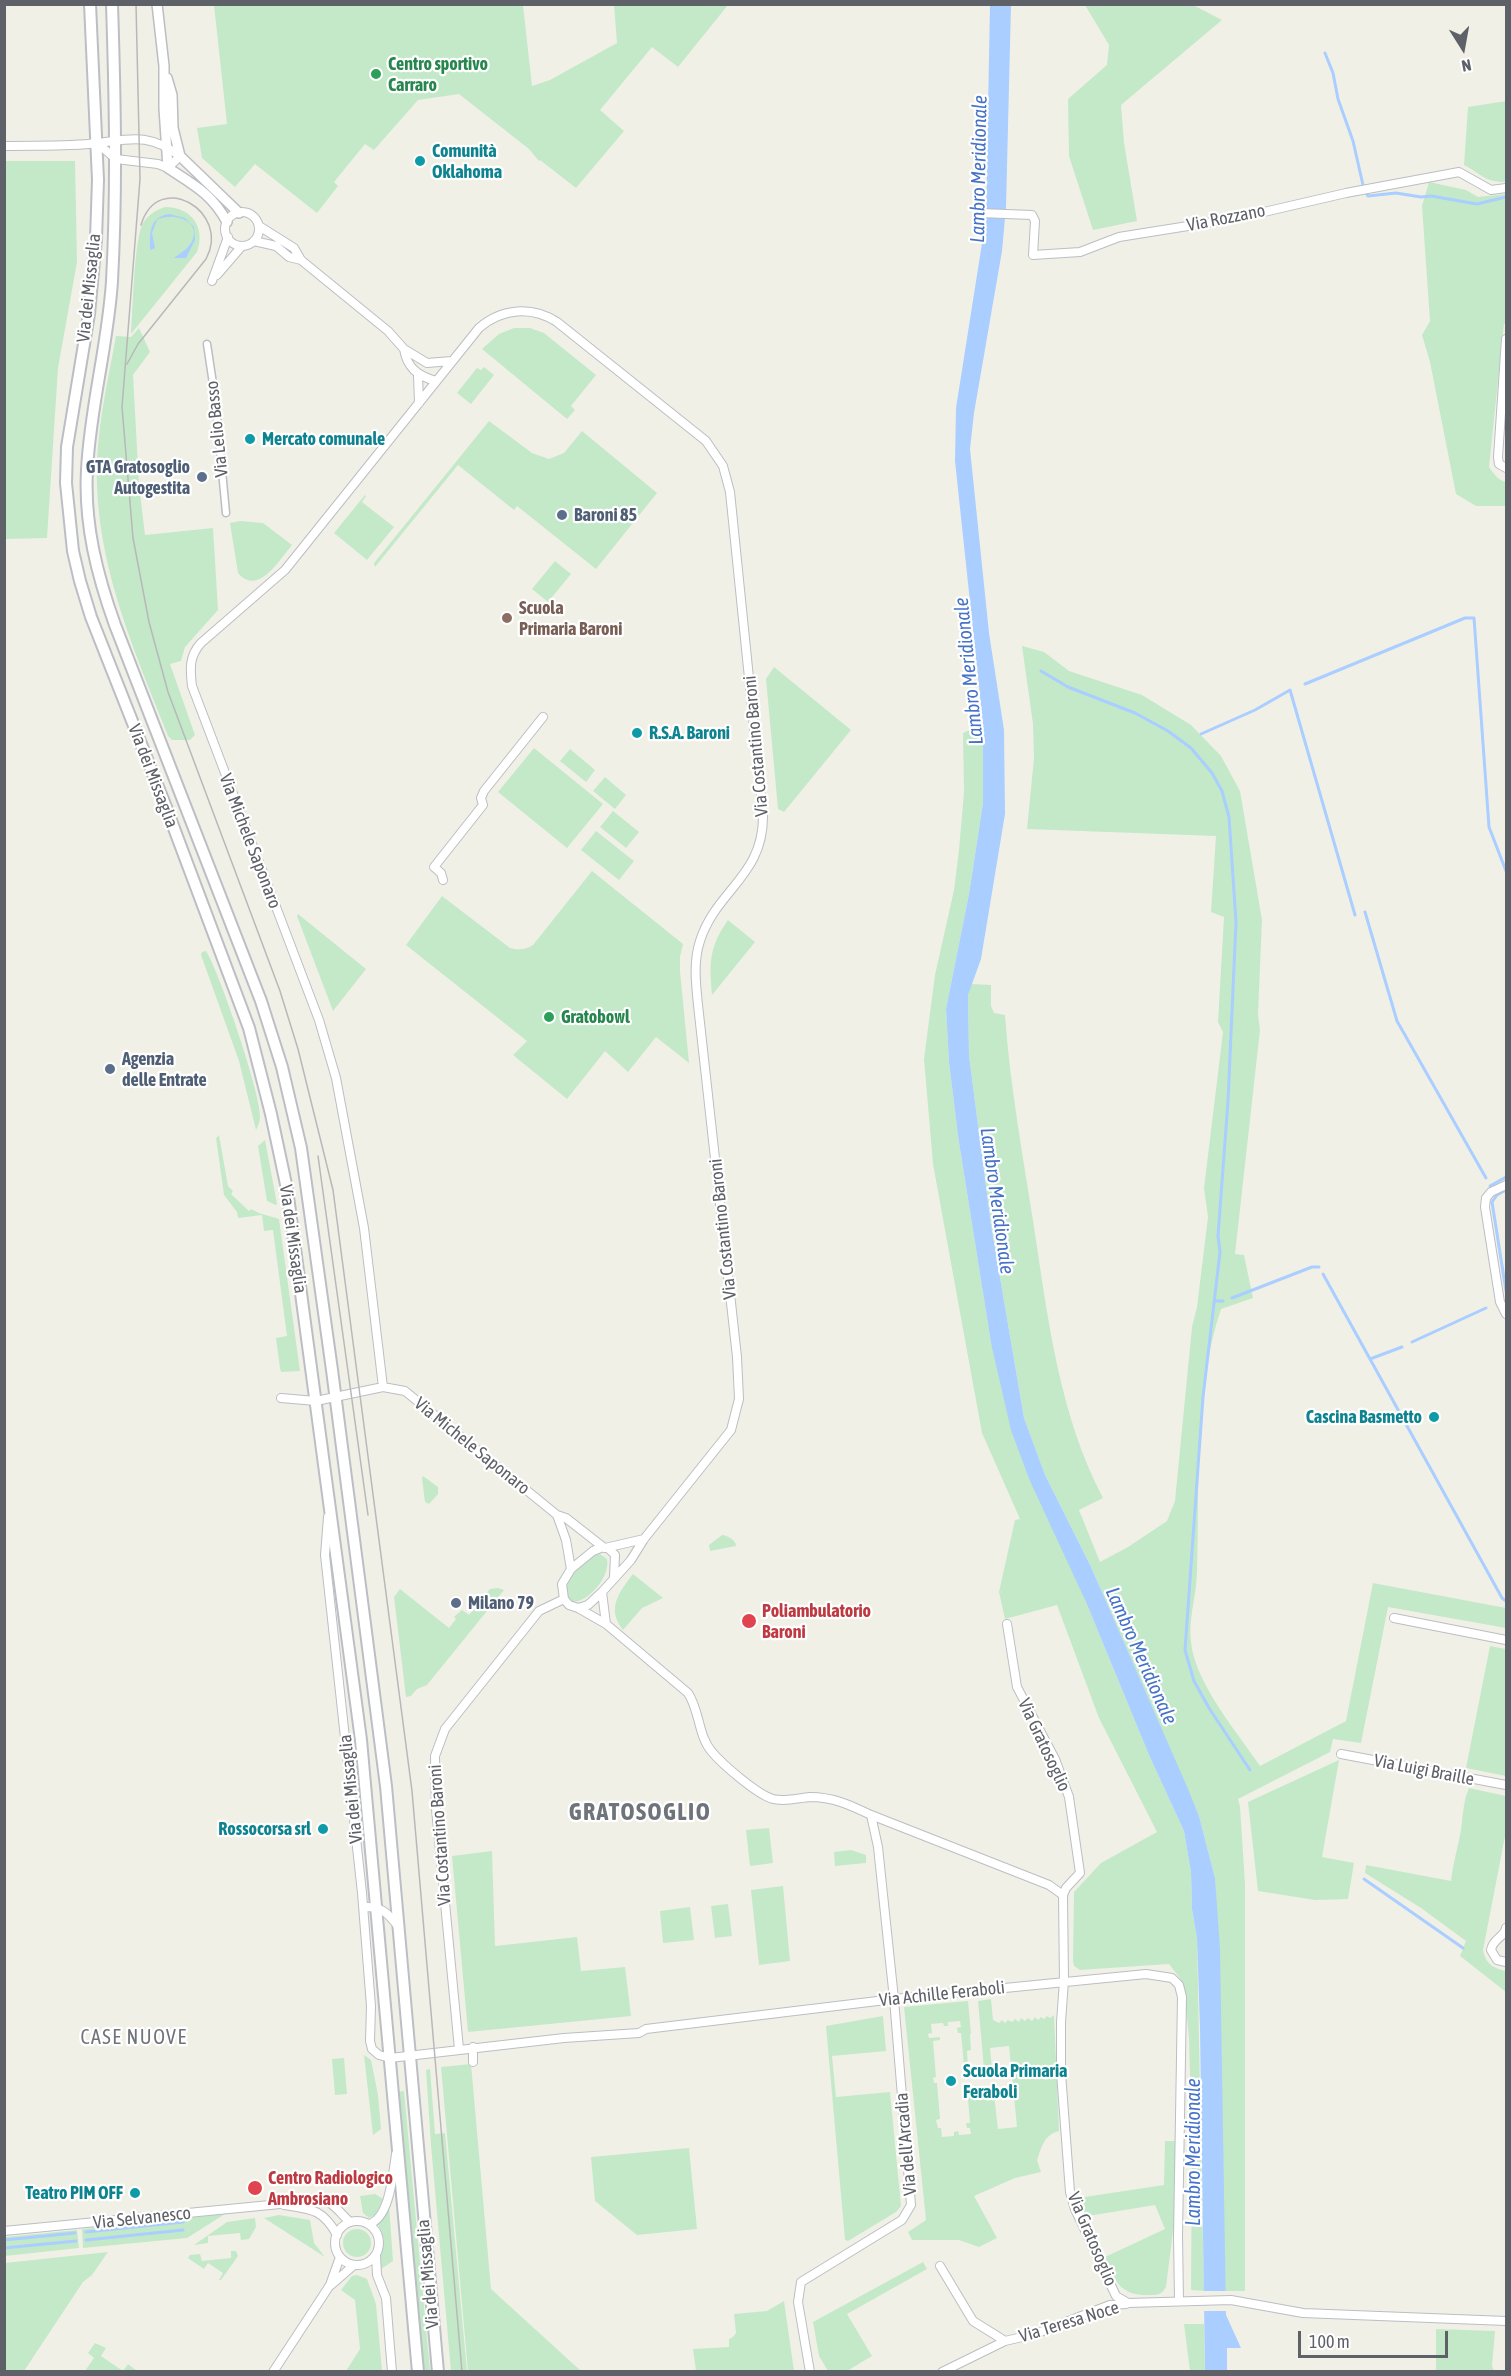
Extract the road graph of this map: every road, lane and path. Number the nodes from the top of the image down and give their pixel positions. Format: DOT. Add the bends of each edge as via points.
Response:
graph roads {
  1 [pos="90,4"];
  2 [pos="112,4"];
  3 [pos="157,4"];
  4 [pos="164,66"];
  5 [pos="116,139"];
  6 [pos="97,143"];
  7 [pos="166,145"];
  8 [pos="4,146"];
  9 [pos="180,156"];
  10 [pos="116,159"];
  11 [pos="168,168"];
  12 [pos="1506,188"];
  13 [pos="239,213"];
  14 [pos="980,213"];
  15 [pos="227,222"];
  16 [pos="259,226"];
  17 [pos="228,237"];
  18 [pos="254,241"];
  19 [pos="242,246"];
  20 [pos="301,260"];
  21 [pos="1506,339"];
  22 [pos="207,344"];
  23 [pos="404,349"];
  24 [pos="452,361"];
  25 [pos="428,363"];
  26 [pos="418,375"];
  27 [pos="436,381"];
  28 [pos="419,403"];
  29 [pos="1506,468"];
  30 [pos="226,513"];
  31 [pos="543,717"];
  32 [pos="443,880"];
  33 [pos="1506,1185"];
  34 [pos="1506,1314"];
  35 [pos="383,1387"];
  36 [pos="281,1398"];
  37 [pos="334,1399"];
  38 [pos="316,1401"];
  39 [pos="329,1508"];
  40 [pos="556,1515"];
  41 [pos="644,1539"];
  42 [pos="604,1547"];
  43 [pos="571,1569"];
  44 [pos="614,1578"];
  45 [pos="602,1592"];
  46 [pos="564,1599"];
  47 [pos="578,1608"];
  48 [pos="1394,1618"];
  49 [pos="606,1624"];
  50 [pos="1006,1624"];
  51 [pos="1506,1640"];
  52 [pos="1341,1754"];
  53 [pos="1506,1785"];
  54 [pos="871,1815"];
  55 [pos="1063,1895"];
  56 [pos="364,1906"];
  57 [pos="376,1906"];
  58 [pos="397,1925"];
  59 [pos="1506,1929"];
  60 [pos="1506,1962"];
  61 [pos="1065,1981"];
  62 [pos="894,1999"];
  63 [pos="473,2047"];
  64 [pos="459,2049"];
  65 [pos="410,2056"];
  66 [pos="390,2058"];
  67 [pos="473,2062"];
  68 [pos="397,2147"];
  69 [pos="280,2204"];
  70 [pos="350,2222"];
  71 [pos="369,2224"];
  72 [pos="4,2231"];
  73 [pos="337,2235"];
  74 [pos="376,2255"];
  75 [pos="340,2257"];
  76 [pos="358,2265"];
  77 [pos="940,2266"];
  78 [pos="377,2275"];
  79 [pos="330,2286"];
  80 [pos="1179,2301"];
  81 [pos="1128,2303"];
  82 [pos="1506,2321"];
  83 [pos="1005,2341"];
  84 [pos="273,2372"];
  85 [pos="392,2372"];
  86 [pos="418,2372"];
  87 [pos="438,2372"];
  88 [pos="810,2372"];
  89 [pos="942,2372"];
  1 -- 6 [label="main road, Via dei Missaglia"];
  2 -- 5 [label="main road, Via dei Missaglia"];
  3 -- 4 [label="street"];
  4 -- 7 [label="street"];
  4 -- 9 [label="street"];
  5 -- 6 [label="street"];
  5 -- 7 [label="street"];
  5 -- 10 [label="main road, Via dei Missaglia"];
  6 -- 8 [label="street"];
  6 -- 10 [label="street"];
  6 -- 38 [label="main road, Via dei Missaglia" via="96,239 89,314 67,447 66,483 73,550 91,617 249,1028 287,1189"];
  7 -- 9 [label="street"];
  7 -- 11 [label="street"];
  9 -- 11 [label="street"];
  9 -- 13 [label="street"];
  10 -- 11 [label="street"];
  10 -- 37 [label="main road, Via dei Missaglia" via="112,283 87,470 90,532 96,566 115,625 261,1001 282,1067 301,1148"];
  11 -- 15 [label="street" via="211,198"];
  12 -- 14 [label="street, Via Rozzano" via="1491,190 1459,172 1238,218 1119,237 1080,252 1033,255 1035,217"];
  13 -- 15 [label="street"];
  13 -- 16 [label="street" via="251,215"];
  15 -- 17 [label="street"];
  16 -- 18 [label="street"];
  16 -- 20 [label="street" via="294,248"];
  17 -- 19 [label="street"];
  17 -- 19 [label="street" via="212,281"];
  18 -- 19 [label="street"];
  18 -- 20 [label="street" via="276,246 289,257"];
  20 -- 23 [label="street" via="388,331"];
  21 -- 29 [label="street" via="1498,457 1499,464"];
  22 -- 30 [label="street, Via Lelio Basso"];
  23 -- 25 [label="street"];
  23 -- 26 [label="street" via="406,361"];
  24 -- 25 [label="street"];
  24 -- 27 [label="street, Via Costantino Baroni"];
  24 -- 41 [label="street, Via Costantino Baroni" via="479,328 495,318 527,310 545,314 706,441 723,466 730,492 763,825 748,870 703,932 695,970 739,1399 731,1430"];
  25 -- 27 [label="street"];
  26 -- 27 [label="street"];
  26 -- 28 [label="street"];
  27 -- 28 [label="street, Via Michele Saponaro"];
  28 -- 35 [label="street, Via Michele Saponaro" via="285,570 197,648 190,671 199,706 319,1020 336,1078 364,1228"];
  31 -- 32 [label="street" via="484,790 483,805 434,867"];
  33 -- 34 [label="street" via="1485,1198 1500,1302"];
  35 -- 37 [label="street"];
  35 -- 40 [label="street, Via Michele Saponaro" via="405,1391"];
  36 -- 38 [label="street"];
  37 -- 38 [label="street"];
  37 -- 58 [label="main road, Via dei Missaglia" via="386,1786"];
  38 -- 39 [label="main road, Via dei Missaglia"];
  39 -- 56 [label="street, Via dei Missaglia" via="326,1555"];
  39 -- 57 [label="main road, Via dei Missaglia" via="361,1740"];
  40 -- 42 [label="street, Via Michele Saponaro" via="566,1518"];
  40 -- 43 [label="street"];
  41 -- 42 [label="street"];
  41 -- 44 [label="street, Via Costantino Baroni"];
  42 -- 43 [label="street" via="582,1558"];
  42 -- 44 [label="street" via="615,1556"];
  43 -- 46 [label="street" via="562,1584"];
  44 -- 45 [label="street, Via Costantino Baroni"];
  45 -- 47 [label="street, Via Costantino Baroni" via="588,1605"];
  45 -- 49 [label="street"];
  46 -- 47 [label="street"];
  46 -- 64 [label="street, Via Costantino Baroni" via="539,1611 445,1729 435,1756 436,1809"];
  47 -- 49 [label="street"];
  48 -- 51 [label="street"];
  49 -- 54 [label="street" via="688,1693 697,1707 704,1739 712,1753 764,1795 778,1800 823,1797"];
  50 -- 55 [label="street, Via Gratosoglio" via="1017,1687 1055,1759 1069,1797 1080,1873"];
  52 -- 53 [label="street, Via Luigi Braille"];
  54 -- 55 [label="street" via="1049,1885"];
  54 -- 62 [label="street" via="878,1846"];
  55 -- 61 [label="street, Via Gratosoglio"];
  56 -- 57 [label="street"];
  56 -- 66 [label="street, Via dei Missaglia" via="370,2045 379,2055"];
  57 -- 58 [label="street"];
  57 -- 66 [label="main road, Via dei Missaglia"];
  58 -- 65 [label="main road, Via dei Missaglia"];
  59 -- 60 [label="street" via="1493,1942 1491,1950 1496,1959"];
  61 -- 62 [label="street, Via Achille Feraboli"];
  61 -- 80 [label="street, Via Achille Feraboli" via="1155,1975 1172,1978 1181,1991"];
  61 -- 81 [label="street, Via Gratosoglio" via="1061,2073 1070,2192 1110,2285 1119,2300"];
  62 -- 63 [label="street, Via Achille Feraboli" via="646,2029 639,2033"];
  62 -- 88 [label="street, Via dell'Arcadia" via="911,2205 902,2220 801,2282 798,2302"];
  63 -- 64 [label="street, Via Achille Feraboli"];
  63 -- 67 [label="street"];
  64 -- 65 [label="street, Via Achille Feraboli"];
  65 -- 66 [label="street, Via Achille Feraboli"];
  65 -- 87 [label="main road, Via dei Missaglia"];
  66 -- 68 [label="main road, Via dei Missaglia"];
  68 -- 71 [label="street" via="387,2200 378,2218"];
  68 -- 86 [label="main road, Via dei Missaglia"];
  69 -- 70 [label="street, Via Selvanesco" via="319,2199 330,2203"];
  69 -- 72 [label="street, Via Selvanesco"];
  69 -- 73 [label="street, Via Selvanesco" via="321,2213"];
  70 -- 71 [label="street"];
  70 -- 73 [label="street"];
  71 -- 74 [label="street" via="380,2239"];
  73 -- 75 [label="street" via="335,2247"];
  74 -- 76 [label="street"];
  74 -- 78 [label="street"];
  75 -- 76 [label="street"];
  75 -- 79 [label="street"];
  76 -- 78 [label="street"];
  76 -- 79 [label="street"];
  77 -- 83 [label="street, Via Teresa Noce" via="973,2321"];
  78 -- 85 [label="street" via="386,2298"];
  79 -- 84 [label="street"];
  80 -- 81 [label="street, Via Gratosoglio"];
  80 -- 82 [label="street, Via Gratosoglio" via="1231,2300 1303,2313"];
  81 -- 83 [label="street, Via Teresa Noce" via="1110,2305"];
  83 -- 89 [label="street"];
}
